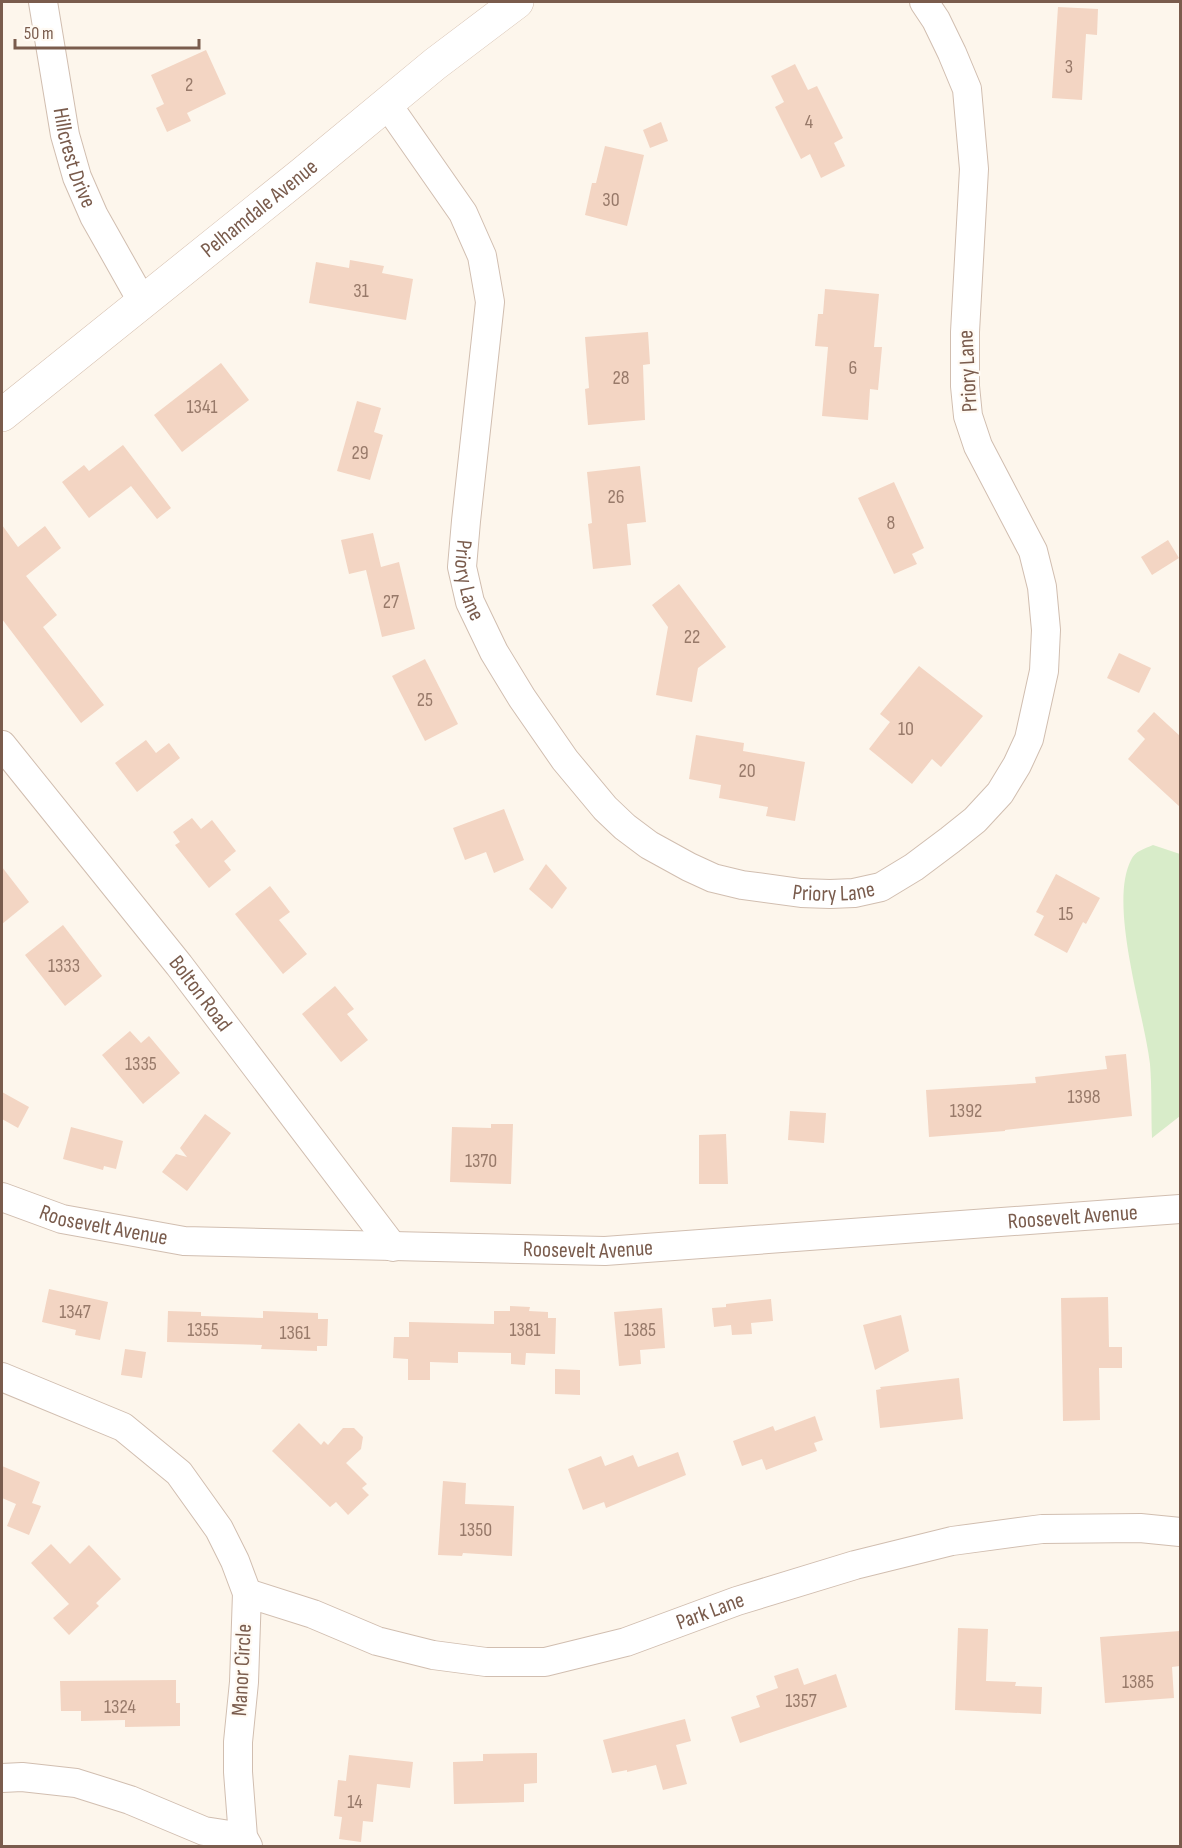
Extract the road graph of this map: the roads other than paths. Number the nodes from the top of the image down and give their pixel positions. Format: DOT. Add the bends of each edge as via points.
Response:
graph roads {
  1 [pos="43,2"];
  2 [pos="517,2"];
  3 [pos="924,2"];
  4 [pos="387,104"];
  5 [pos="142,301"];
  6 [pos="2,415"];
  7 [pos="2,745"];
  8 [pos="2,1197"];
  9 [pos="1180,1209"];
  10 [pos="393,1247"];
  11 [pos="2,1377"];
  12 [pos="1180,1532"];
  13 [pos="246,1593"];
  14 [pos="2,1778"];
  15 [pos="246,1842"];
  1 -- 5 [label="street, Hillcrest Drive" via="65,135 77,177 94,216"];
  2 -- 4 [label="street, Pelhamdale Avenue"];
  3 -- 4 [label="street, Priory Lane" via="967,89 974,169 965,332 968,416 978,446 1033,551 1042,587 1046,630 1044,671 1029,739 1000,793 951,840 914,867 881,887 854,893 801,893 742,885 713,878 649,845 605,808 565,760 494,652 470,602 462,567 490,302 482,256 463,213"];
  4 -- 5 [label="street, Pelhamdale Avenue"];
  5 -- 6 [label="street, Pelhamdale Avenue"];
  7 -- 10 [label="street, Bolton Road" via="179,965"];
  8 -- 10 [label="street, Roosevelt Avenue" via="62,1219 184,1241"];
  9 -- 10 [label="street, Roosevelt Avenue" via="605,1251"];
  11 -- 13 [label="street, Manor Circle" via="123,1427 151,1448 178,1473 219,1529"];
  12 -- 13 [label="street, Park Lane" via="1140,1528 1042,1530 952,1541 855,1565 737,1601 626,1642 545,1662 486,1662 433,1655 377,1641 313,1614"];
  13 -- 15 [label="street, Manor Circle" via="238,1742"];
  14 -- 15 [label="street, Manor Circle" via="76,1783 130,1800 204,1831"];
}
